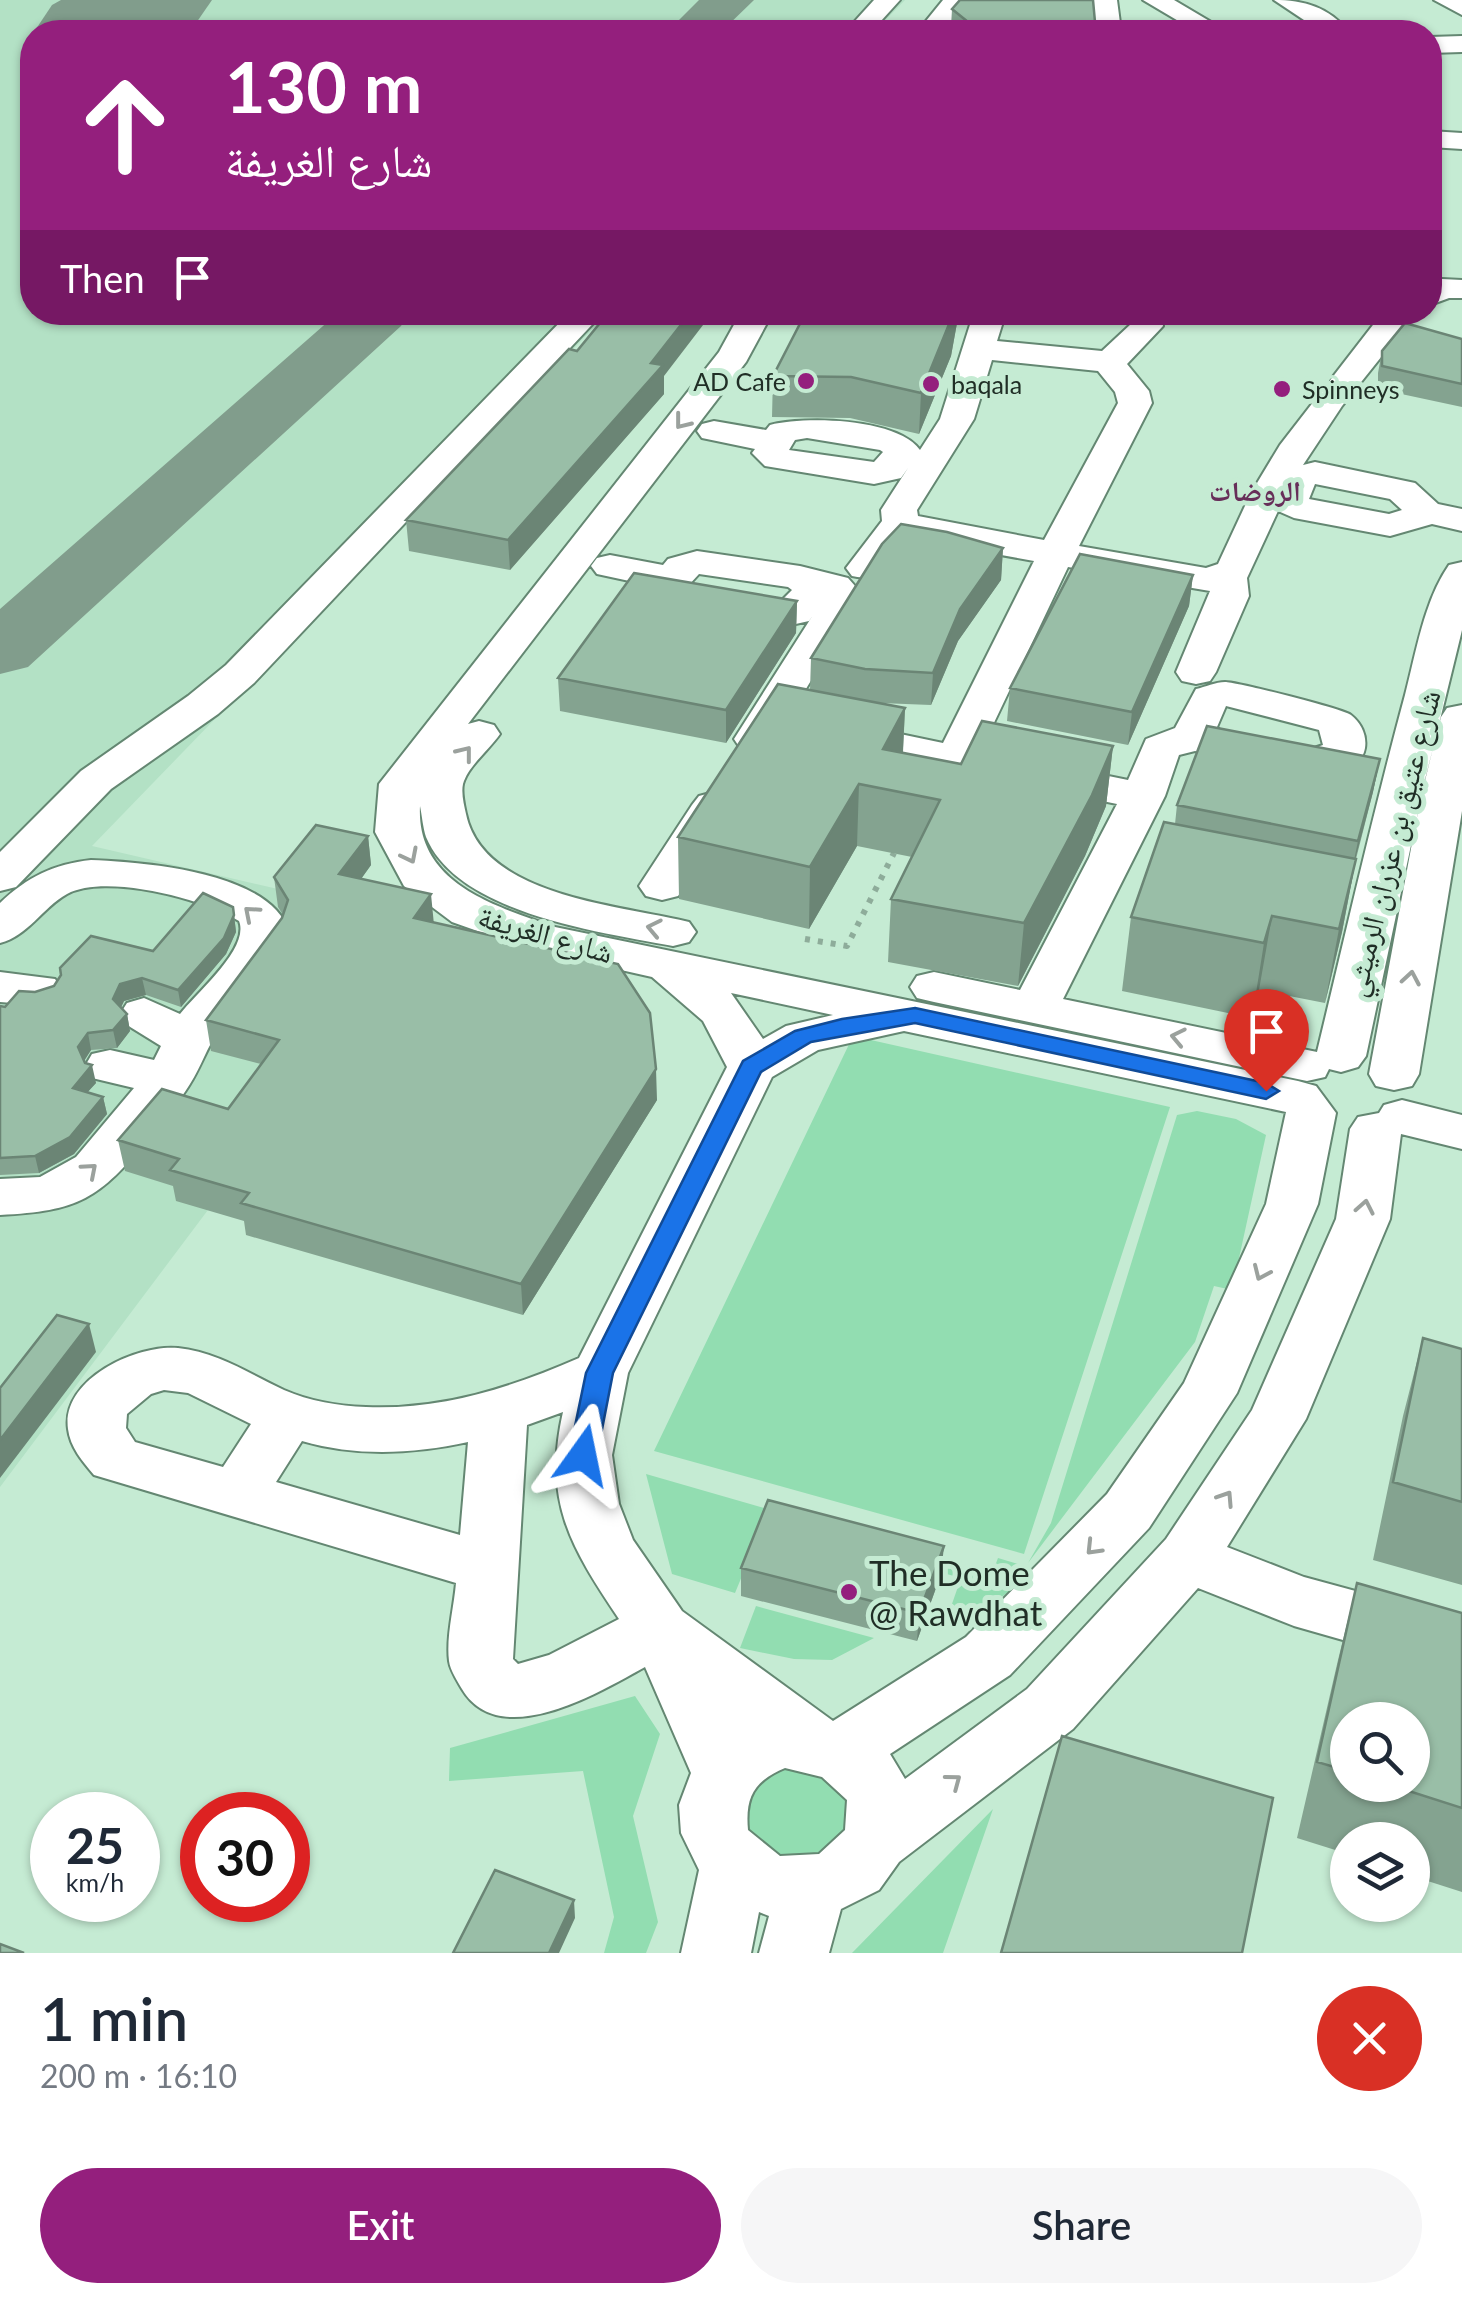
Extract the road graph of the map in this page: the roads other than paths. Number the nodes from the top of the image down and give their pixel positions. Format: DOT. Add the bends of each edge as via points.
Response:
graph roads {
  1 [pos="888,0"];
  2 [pos="928,0"];
  3 [pos="956,0"];
  4 [pos="1156,0"];
  5 [pos="1286,0"];
  6 [pos="1446,0"];
  7 [pos="1462,8"];
  8 [pos="869,20"];
  9 [pos="911,20"];
  10 [pos="939,20"];
  11 [pos="1193,20"];
  12 [pos="1323,20"];
  13 [pos="576,325"];
  14 [pos="750,325"];
  15 [pos="784,325"];
  16 [pos="987,325"];
  17 [pos="1147,325"];
  18 [pos="1410,325"];
  19 [pos="981,349"];
  20 [pos="1110,362"];
  21 [pos="714,431"];
  22 [pos="919,449"];
  23 [pos="1294,473"];
  24 [pos="1462,520"];
  25 [pos="900,522"];
  26 [pos="1056,554"];
  27 [pos="610,566"];
  28 [pos="865,568"];
  29 [pos="1462,572"];
  30 [pos="1228,575"];
  31 [pos="1196,672"];
  32 [pos="1462,717"];
  33 [pos="767,719"];
  34 [pos="956,758"];
  35 [pos="1410,760"];
  36 [pos="1143,796"];
  37 [pos="0,877"];
  38 [pos="662,886"];
  39 [pos="0,929"];
  40 [pos="661,962"];
  41 [pos="1035,1007"];
  42 [pos="915,1016"];
  43 [pos="126,1040"];
  44 [pos="179,1058"];
  45 [pos="752,1067"];
  46 [pos="1314,1083"];
  47 [pos="1462,1100"];
  48 [pos="1394,1101"];
  49 [pos="1462,1132"];
  50 [pos="0,1197"];
  51 [pos="600,1373"];
  52 [pos="499,1411"];
  53 [pos="288,1415"];
  54 [pos="236,1496"];
  55 [pos="1188,1556"];
  56 [pos="488,1568"];
  57 [pos="660,1628"];
  58 [pos="1462,1647"];
  59 [pos="823,1745"];
  60 [pos="724,1772"];
  61 [pos="876,1840"];
  62 [pos="734,1866"];
  63 [pos="812,1887"];
  64 [pos="716,1953"];
  65 [pos="794,1953"];
  1 -- 8 [label="street"];
  2 -- 9 [label="street"];
  3 -- 10 [label="street"];
  4 -- 11 [label="street"];
  5 -- 12 [label="street"];
  6 -- 7 [label="street"];
  13 -- 37 [label="street" via="240,674 96,780"];
  14 -- 40 [label="street, شارع الغريفة, one-way" via="734,355 400,784 397,832 420,876 468,912 544,938"];
  15 -- 21 [label="street, شارع الغريفة"];
  16 -- 19 [label="street"];
  17 -- 20 [label="street"];
  18 -- 23 [label="street" via="1345,378"];
  19 -- 20 [label="street"];
  19 -- 22 [label="street" via="957,419"];
  20 -- 26 [label="street" via="1136,404"];
  21 -- 22 [label="street" via="774,442 782,432 807,428"];
  21 -- 27 [label="street, شارع الغريفة"];
  22 -- 25 [label="street"];
  23 -- 24 [label="street" via="1402,491 1417,498 1421,512"];
  23 -- 30 [label="street"];
  25 -- 26 [label="street"];
  25 -- 28 [label="street"];
  26 -- 30 [label="street" via="1196,579"];
  26 -- 34 [label="street"];
  27 -- 33 [label="street" via="672,578 681,567 709,562 800,577 844,595"];
  41 -- 27 [label="street, شارع الغريفة, one-way" via="566,910 500,885 461,856 441,822 442,782"];
  29 -- 35 [label="street, شارع عتيق بن عزران الرميثي"];
  30 -- 31 [label="street" via="1230,596"];
  48 -- 32 [label="street, شارع عتيق بن عزران الرميثي, one-way" via="1443,795"];
  33 -- 34 [label="street"];
  33 -- 38 [label="street"];
  34 -- 36 [label="street"];
  35 -- 36 [label="street" via="1345,744 1340,727 1324,717 1226,694 1210,698 1195,729 1199,738 1161,748"];
  35 -- 46 [label="street, شارع عتيق بن عزران الرميثي"];
  36 -- 41 [label="street"];
  44 -- 39 [label="street, one-way" via="264,942 264,922 247,905 121,872 92,872 45,887"];
  40 -- 42 [label="street, شارع الغريفة"];
  40 -- 45 [label="street" via="714,1001 737,1030"];
  46 -- 41 [label="street, شارع الغريفة, one-way"];
  42 -- 45 [label="street" via="803,1036"];
  42 -- 46 [label="street, شارع الغريفة"];
  43 -- 44 [label="street"];
  50 -- 44 [label="street, one-way" via="41,1195 94,1170"];
  45 -- 51 [label="street"];
  46 -- 48 [label="street" via="1370,1061"];
  46 -- 48 [label="street" via="1333,1126"];
  46 -- 59 [label="street, شارع عتيق بن عزران الرميثي, one-way" via="1292,1204 1208,1394 1128,1511 988,1656"];
  47 -- 48 [label="street"];
  48 -- 49 [label="street"];
  55 -- 48 [label="street, شارع عتيق بن عزران الرميثي, one-way" via="1285,1401 1363,1219"];
  51 -- 52 [label="street"];
  51 -- 57 [label="street" via="583,1455 589,1504 606,1550"];
  52 -- 53 [label="street" via="421,1431 382,1433"];
  52 -- 56 [label="street"];
  53 -- 54 [label="street"];
  53 -- 54 [label="street" via="182,1369 139,1374 105,1399 96,1432 114,1459"];
  54 -- 56 [label="street"];
  55 -- 58 [label="street" via="1294,1600"];
  61 -- 55 [label="street, شارع عتيق بن عزران الرميثي, one-way" via="1050,1709"];
  56 -- 57 [label="street" via="482,1662 486,1674 508,1690 538,1688"];
  57 -- 59 [label="street"];
  57 -- 60 [label="street"];
  59 -- 60 [label="street" via="759,1745"];
  59 -- 61 [label="street" via="870,1780 878,1799"];
  60 -- 62 [label="street" via="711,1820"];
  61 -- 63 [label="street" via="841,1880"];
  62 -- 63 [label="street" via="786,1890"];
  62 -- 64 [label="street"];
  63 -- 65 [label="street"];
}
